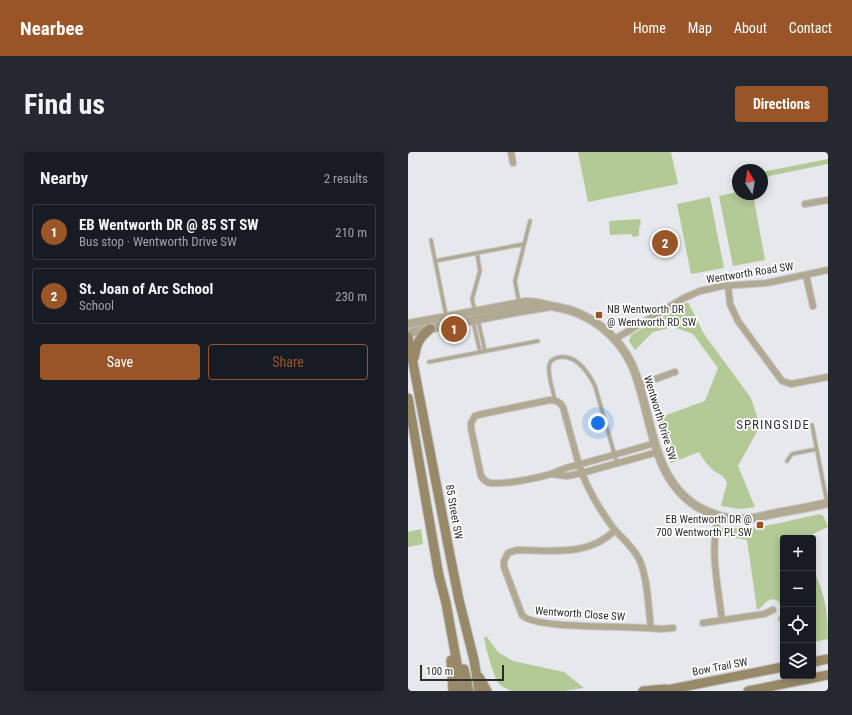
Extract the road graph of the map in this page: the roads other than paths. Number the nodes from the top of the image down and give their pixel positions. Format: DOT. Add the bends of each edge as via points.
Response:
graph roads {
  1 [pos="511,152"];
  2 [pos="513,163"];
  3 [pos="828,200"];
  4 [pos="805,204"];
  5 [pos="530,221"];
  6 [pos="431,240"];
  7 [pos="524,244"];
  8 [pos="477,253"];
  9 [pos="436,261"];
  10 [pos="828,270"];
  11 [pos="806,274"];
  12 [pos="728,285"];
  13 [pos="519,303"];
  14 [pos="552,306"];
  15 [pos="813,306"];
  16 [pos="446,317"];
  17 [pos="475,317"];
  18 [pos="408,324"];
  19 [pos="430,329"];
  20 [pos="408,333"];
  21 [pos="408,337"];
  22 [pos="614,339"];
  23 [pos="538,340"];
  24 [pos="485,351"];
  25 [pos="480,352"];
  26 [pos="429,362"];
  27 [pos="413,366"];
  28 [pos="675,372"];
  29 [pos="828,377"];
  30 [pos="639,385"];
  31 [pos="408,398"];
  32 [pos="555,400"];
  33 [pos="812,425"];
  34 [pos="657,448"];
  35 [pos="817,449"];
  36 [pos="615,455"];
  37 [pos="787,461"];
  38 [pos="617,463"];
  39 [pos="579,465"];
  40 [pos="582,473"];
  41 [pos="552,474"];
  42 [pos="828,505"];
  43 [pos="719,515"];
  44 [pos="615,530"];
  45 [pos="449,550"];
  46 [pos="435,552"];
  47 [pos="773,610"];
  48 [pos="448,615"];
  49 [pos="722,620"];
  50 [pos="703,623"];
  51 [pos="651,628"];
  52 [pos="673,628"];
  53 [pos="451,632"];
  54 [pos="828,659"];
  55 [pos="474,660"];
  56 [pos="816,661"];
  57 [pos="780,669"];
  58 [pos="828,675"];
  59 [pos="666,690"];
  60 [pos="453,691"];
  61 [pos="462,691"];
  62 [pos="469,691"];
  63 [pos="479,691"];
  64 [pos="487,691"];
  65 [pos="643,691"];
  66 [pos="748,691"];
  1 -- 2 [label="street"];
  3 -- 4 [label="street"];
  5 -- 7 [label="lane"];
  6 -- 9 [label="lane"];
  7 -- 8 [label="lane"];
  7 -- 13 [label="lane" via="515,281"];
  8 -- 9 [label="lane"];
  8 -- 17 [label="lane" via="480,271 472,299"];
  9 -- 16 [label="lane"];
  10 -- 11 [label="street, Wentworth Road SW"];
  11 -- 12 [label="street, Wentworth Road SW" via="760,283"];
  11 -- 15 [label="street"];
  12 -- 22 [label="street, Wentworth Road SW" via="684,298"];
  12 -- 29 [label="street" via="730,304 738,321 782,381 791,384"];
  13 -- 14 [label="street, Wentworth Drive SW" via="534,302"];
  13 -- 17 [label="street, Wentworth Drive SW"];
  14 -- 17 [label="street, Wentworth Drive SW"];
  14 -- 22 [label="street, Wentworth Drive SW" via="588,317"];
  16 -- 17 [label="street, Wentworth Drive SW"];
  16 -- 18 [label="street, Wentworth Drive SW"];
  17 -- 19 [label="street, Wentworth Drive SW"];
  17 -- 24 [label="lane"];
  17 -- 25 [label="lane"];
  19 -- 20 [label="street, Wentworth Drive SW"];
  19 -- 27 [label="main road" via="417,344"];
  21 -- 27 [label="main road, 85 Street SW"];
  22 -- 30 [label="street, Wentworth Drive SW" via="631,364"];
  23 -- 24 [label="lane"];
  24 -- 25 [label="lane"];
  25 -- 26 [label="lane"];
  27 -- 45 [label="main road, 85 Street SW"];
  28 -- 30 [label="street"];
  30 -- 34 [label="street, Wentworth Drive SW"];
  31 -- 46 [label="main road"];
  32 -- 36 [label="lane" via="550,362 562,357 573,359 593,382"];
  32 -- 39 [label="street" via="563,407"];
  32 -- 41 [label="street" via="475,416 471,425 479,471 486,481 503,482"];
  33 -- 35 [label="lane"];
  34 -- 36 [label="street"];
  34 -- 38 [label="street"];
  34 -- 43 [label="street, Wentworth Drive SW" via="667,474 679,492 696,506"];
  35 -- 37 [label="lane" via="792,454"];
  35 -- 42 [label="lane"];
  36 -- 38 [label="lane"];
  36 -- 39 [label="street"];
  38 -- 40 [label="street"];
  39 -- 40 [label="street"];
  39 -- 41 [label="street"];
  40 -- 41 [label="street" via="567,476"];
  40 -- 44 [label="street" via="595,503"];
  42 -- 43 [label="street, Wentworth Drive SW" via="754,518 736,519"];
  43 -- 49 [label="street" via="714,554"];
  44 -- 51 [label="street" via="632,547 642,566"];
  44 -- 51 [label="street, Wentworth Close SW" via="601,541 582,549 517,550 508,553 504,568 520,612 523,617 530,620 609,628"];
  45 -- 46 [label="main road"];
  45 -- 55 [label="main road, 85 Street SW"];
  46 -- 48 [label="main road"];
  47 -- 49 [label="street" via="764,614"];
  48 -- 53 [label="main road"];
  48 -- 60 [label="main road"];
  49 -- 50 [label="street"];
  51 -- 52 [label="street, Wentworth Close SW"];
  53 -- 61 [label="main road"];
  53 -- 62 [label="main road" via="459,649"];
  54 -- 56 [label="main road"];
  55 -- 63 [label="main road, 85 Street SW"];
  55 -- 64 [label="main road" via="479,678"];
  57 -- 59 [label="main road, Bow Trail SW"];
  58 -- 66 [label="main road"];
  59 -- 65 [label="main road, Bow Trail SW"];
}
